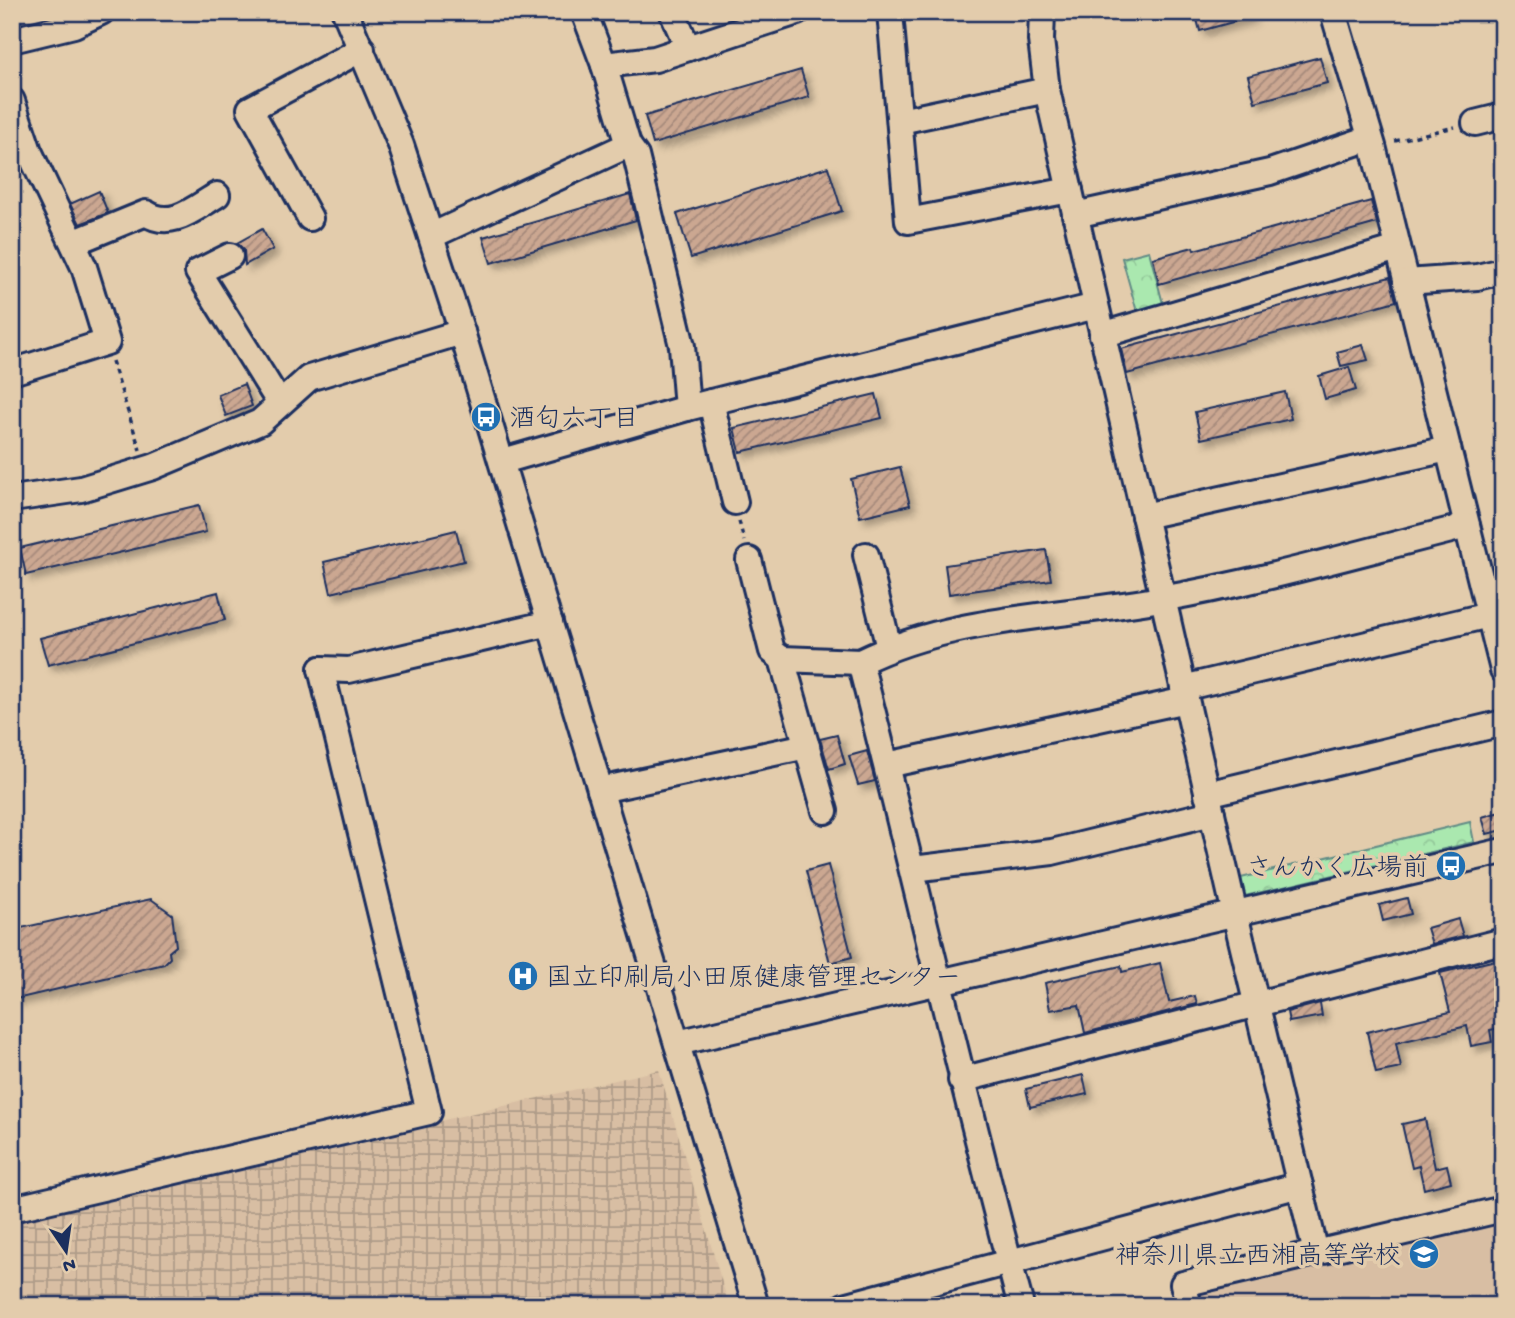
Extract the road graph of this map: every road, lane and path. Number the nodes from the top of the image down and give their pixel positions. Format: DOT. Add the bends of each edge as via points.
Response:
graph roads {
  1 [pos="101,12"];
  2 [pos="345,12"];
  3 [pos="584,12"];
  4 [pos="672,12"];
  5 [pos="797,12"];
  6 [pos="890,12"];
  7 [pos="1042,12"];
  8 [pos="1333,12"];
  9 [pos="12,40"];
  10 [pos="688,48"];
  11 [pos="362,49"];
  12 [pos="604,65"];
  13 [pos="1047,90"];
  14 [pos="12,102"];
  15 [pos="1503,116"];
  16 [pos="900,121"];
  17 [pos="1475,123"];
  18 [pos="1371,142"];
  19 [pos="628,145"];
  20 [pos="1070,190"];
  21 [pos="217,195"];
  22 [pos="1075,215"];
  23 [pos="310,218"];
  24 [pos="431,236"];
  25 [pos="75,242"];
  26 [pos="1398,248"];
  27 [pos="230,256"];
  28 [pos="1503,271"];
  29 [pos="1406,282"];
  30 [pos="1096,306"];
  31 [pos="462,332"];
  32 [pos="1102,335"];
  33 [pos="107,342"];
  34 [pos="12,372"];
  35 [pos="279,402"];
  36 [pos="712,402"];
  37 [pos="687,408"];
  38 [pos="1448,449"];
  39 [pos="503,461"];
  40 [pos="146,469"];
  41 [pos="12,499"];
  42 [pos="734,502"];
  43 [pos="1144,516"];
  44 [pos="1467,526"];
  45 [pos="866,555"];
  46 [pos="749,560"];
  47 [pos="1163,599"];
  48 [pos="548,615"];
  49 [pos="1489,615"];
  50 [pos="889,648"];
  51 [pos="782,659"];
  52 [pos="860,662"];
  53 [pos="1503,670"];
  54 [pos="1184,694"];
  55 [pos="1503,723"];
  56 [pos="807,746"];
  57 [pos="887,765"];
  58 [pos="600,790"];
  59 [pos="1209,804"];
  60 [pos="825,811"];
  61 [pos="1503,851"];
  62 [pos="913,869"];
  63 [pos="1234,914"];
  64 [pos="1503,941"];
  65 [pos="941,982"];
  66 [pos="1258,1004"];
  67 [pos="677,1043"];
  68 [pos="961,1080"];
  69 [pos="1300,1185"];
  70 [pos="12,1209"];
  71 [pos="1503,1209"];
  72 [pos="1316,1253"];
  73 [pos="1009,1262"];
  74 [pos="756,1306"];
  75 [pos="844,1306"];
  76 [pos="1021,1306"];
  77 [pos="1189,1306"];
  1 -- 9 [label="street" via="74,25"];
  2 -- 11 [label="street"];
  3 -- 12 [label="street"];
  4 -- 10 [label="street"];
  5 -- 10 [label="street"];
  6 -- 16 [label="street"];
  7 -- 13 [label="street"];
  8 -- 18 [label="street"];
  10 -- 12 [label="street" via="655,60"];
  11 -- 23 [label="street" via="250,109"];
  11 -- 24 [label="street"];
  12 -- 19 [label="street"];
  13 -- 16 [label="street"];
  13 -- 20 [label="street"];
  14 -- 25 [label="street" via="38,172"];
  15 -- 17 [label="street"];
  16 -- 20 [label="street" via="908,221"];
  17 -- 18 [label="path"];
  18 -- 22 [label="street" via="1270,172"];
  18 -- 26 [label="street"];
  19 -- 24 [label="street"];
  19 -- 37 [label="street" via="635,156 682,346"];
  20 -- 22 [label="street"];
  21 -- 25 [label="street" via="180,218 157,220 146,213"];
  22 -- 30 [label="street"];
  24 -- 31 [label="street"];
  25 -- 33 [label="street"];
  26 -- 29 [label="street"];
  26 -- 32 [label="street"];
  27 -- 35 [label="street" via="198,272"];
  28 -- 29 [label="street"];
  29 -- 38 [label="street"];
  30 -- 32 [label="street"];
  30 -- 36 [label="street"];
  31 -- 35 [label="street" via="309,378"];
  31 -- 39 [label="street"];
  32 -- 43 [label="street"];
  33 -- 34 [label="street"];
  33 -- 40 [label="path"];
  35 -- 40 [label="street" via="260,422"];
  36 -- 37 [label="street"];
  36 -- 42 [label="street"];
  37 -- 39 [label="street"];
  38 -- 43 [label="street"];
  38 -- 44 [label="street"];
  39 -- 48 [label="street"];
  40 -- 41 [label="street" via="81,489"];
  42 -- 46 [label="path"];
  43 -- 47 [label="street"];
  44 -- 47 [label="street"];
  44 -- 49 [label="street"];
  45 -- 50 [label="street"];
  46 -- 51 [label="street" via="772,651"];
  47 -- 50 [label="street" via="951,631"];
  47 -- 54 [label="street"];
  48 -- 58 [label="street"];
  48 -- 70 [label="street" via="346,654 321,669 429,1112"];
  49 -- 53 [label="street"];
  49 -- 54 [label="street"];
  50 -- 52 [label="street"];
  51 -- 52 [label="street"];
  51 -- 56 [label="street"];
  52 -- 57 [label="street"];
  54 -- 57 [label="street"];
  54 -- 59 [label="street"];
  55 -- 59 [label="street"];
  56 -- 58 [label="street"];
  56 -- 60 [label="street"];
  57 -- 62 [label="street"];
  58 -- 67 [label="street"];
  59 -- 62 [label="street" via="1052,852"];
  59 -- 63 [label="street"];
  61 -- 63 [label="street"];
  62 -- 65 [label="street"];
  63 -- 65 [label="street"];
  63 -- 66 [label="street"];
  64 -- 66 [label="street"];
  65 -- 67 [label="street"];
  65 -- 68 [label="street"];
  66 -- 68 [label="street"];
  66 -- 69 [label="street"];
  67 -- 74 [label="street"];
  68 -- 73 [label="street"];
  69 -- 72 [label="street"];
  69 -- 73 [label="street"];
  71 -- 72 [label="street"];
  72 -- 77 [label="street" via="1183,1284"];
  73 -- 75 [label="street"];
  73 -- 76 [label="street"];
}
